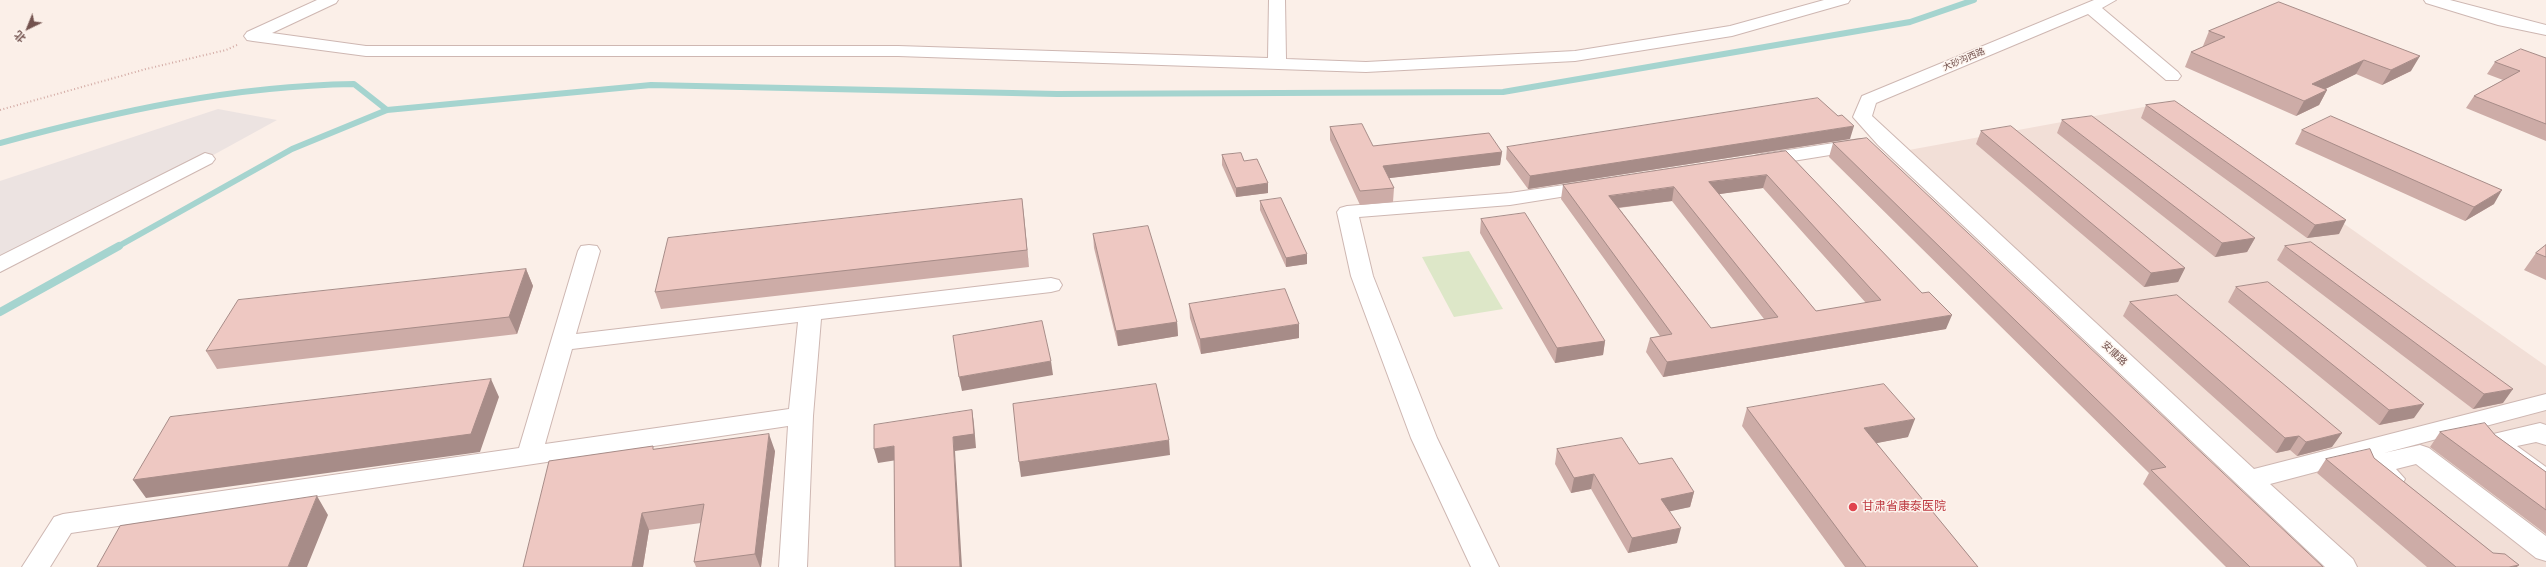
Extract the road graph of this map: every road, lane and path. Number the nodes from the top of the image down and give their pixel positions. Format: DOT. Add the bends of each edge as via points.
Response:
graph roads {
  1 [pos="330,0"];
  2 [pos="1277,0"];
  3 [pos="1842,0"];
  4 [pos="2108,0"];
  5 [pos="2432,0"];
  6 [pos="2090,7"];
  7 [pos="2546,30"];
  8 [pos="253,36"];
  9 [pos="1277,64"];
  10 [pos="2172,76"];
  11 [pos="0,110"];
  12 [pos="1885,141"];
  13 [pos="205,159"];
  14 [pos="1744,163"];
  15 [pos="1612,184"];
  16 [pos="590,251"];
  17 [pos="0,265"];
  18 [pos="1051,285"];
  19 [pos="810,314"];
  20 [pos="562,344"];
  21 [pos="2546,402"];
  22 [pos="800,416"];
  23 [pos="2546,436"];
  24 [pos="529,456"];
  25 [pos="2249,480"];
  26 [pos="2546,480"];
  27 [pos="2410,494"];
  28 [pos="2546,551"];
  29 [pos="36,567"];
  30 [pos="793,567"];
  31 [pos="1485,567"];
  32 [pos="2343,567"];
  1 -- 8 [label="street"];
  2 -- 9 [label="street"];
  3 -- 9 [label="street" via="1732,31 1575,56 1366,67"];
  4 -- 6 [label="street, 大砂沟西路"];
  5 -- 7 [label="street"];
  6 -- 10 [label="street"];
  6 -- 12 [label="street, 大砂沟西路" via="1868,100 1862,116"];
  8 -- 9 [label="street" via="366,51 898,51"];
  8 -- 11 [label="path" via="226,50 146,69"];
  12 -- 14 [label="street"];
  12 -- 25 [label="street, 安康路"];
  13 -- 17 [label="street"];
  15 -- 31 [label="street" via="1510,199 1347,212 1362,276 1424,438"];
  16 -- 20 [label="street"];
  18 -- 19 [label="street"];
  19 -- 20 [label="street"];
  19 -- 22 [label="street"];
  20 -- 24 [label="street"];
  21 -- 25 [label="street"];
  22 -- 24 [label="street"];
  22 -- 30 [label="street"];
  23 -- 26 [label="street" via="2540,432 2494,442"];
  24 -- 29 [label="street" via="63,524"];
  25 -- 32 [label="street, 安康路"];
  27 -- 28 [label="street" via="2374,465 2420,454"];
}
